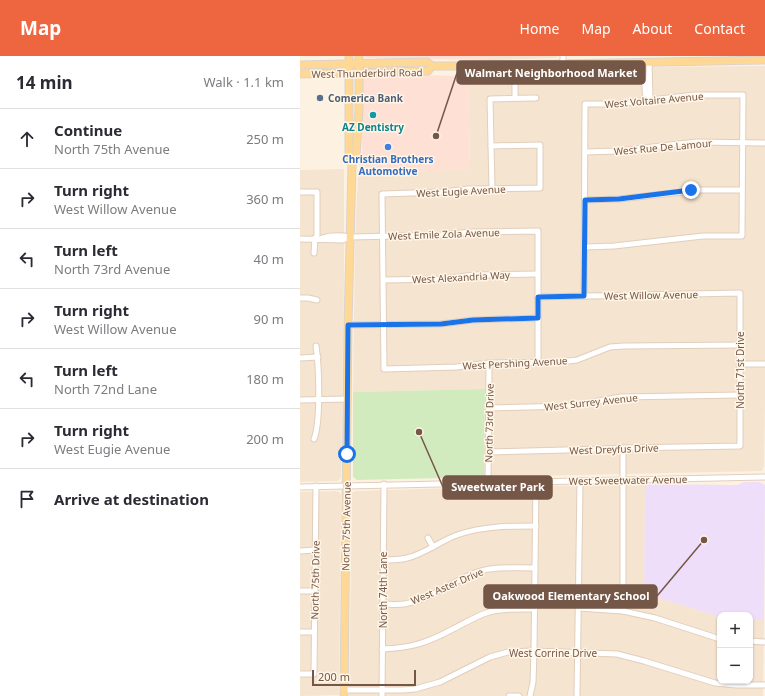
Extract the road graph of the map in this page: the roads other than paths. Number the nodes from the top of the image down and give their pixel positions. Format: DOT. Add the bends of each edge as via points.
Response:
graph roads {
  1 [pos="359,59"];
  2 [pos="349,60"];
  3 [pos="563,60"];
  4 [pos="765,60"];
  5 [pos="646,62"];
  6 [pos="515,64"];
  7 [pos="300,65"];
  8 [pos="432,66"];
  9 [pos="359,72"];
  10 [pos="350,73"];
  11 [pos="300,74"];
  12 [pos="590,97"];
  13 [pos="515,98"];
  14 [pos="536,98"];
  15 [pos="648,100"];
  16 [pos="587,104"];
  17 [pos="743,143"];
  18 [pos="765,143"];
  19 [pos="491,146"];
  20 [pos="585,152"];
  21 [pos="352,164"];
  22 [pos="492,189"];
  23 [pos="742,190"];
  24 [pos="300,192"];
  25 [pos="585,200"];
  26 [pos="735,236"];
  27 [pos="350,237"];
  28 [pos="382,237"];
  29 [pos="318,238"];
  30 [pos="300,239"];
  31 [pos="736,244"];
  32 [pos="585,247"];
  33 [pos="314,253"];
  34 [pos="538,274"];
  35 [pos="384,280"];
  36 [pos="740,294"];
  37 [pos="584,296"];
  38 [pos="538,297"];
  39 [pos="300,298"];
  40 [pos="317,300"];
  41 [pos="538,318"];
  42 [pos="384,324"];
  43 [pos="348,325"];
  44 [pos="740,345"];
  45 [pos="316,346"];
  46 [pos="318,357"];
  47 [pos="300,358"];
  48 [pos="538,362"];
  49 [pos="489,363"];
  50 [pos="740,364"];
  51 [pos="765,364"];
  52 [pos="740,395"];
  53 [pos="348,399"];
  54 [pos="300,400"];
  55 [pos="318,400"];
  56 [pos="489,408"];
  57 [pos="314,439"];
  58 [pos="740,446"];
  59 [pos="623,448"];
  60 [pos="488,452"];
  61 [pos="765,477"];
  62 [pos="624,480"];
  63 [pos="580,481"];
  64 [pos="488,482"];
  65 [pos="536,482"];
  66 [pos="384,484"];
  67 [pos="316,486"];
  68 [pos="347,486"];
  69 [pos="300,487"];
  70 [pos="536,526"];
  71 [pos="428,538"];
  72 [pos="432,547"];
  73 [pos="315,550"];
  74 [pos="300,551"];
  75 [pos="383,560"];
  76 [pos="535,568"];
  77 [pos="300,591"];
  78 [pos="315,591"];
  79 [pos="382,604"];
  80 [pos="578,608"];
  81 [pos="535,609"];
  82 [pos="623,611"];
  83 [pos="300,632"];
  84 [pos="314,632"];
  85 [pos="717,638"];
  86 [pos="753,642"];
  87 [pos="765,642"];
  88 [pos="382,649"];
  89 [pos="534,651"];
  90 [pos="577,652"];
  91 [pos="300,674"];
  92 [pos="765,685"];
  93 [pos="382,690"];
  94 [pos="344,693"];
  95 [pos="382,696"];
  96 [pos="509,696"];
  97 [pos="519,696"];
  98 [pos="530,696"];
  99 [pos="577,696"];
  1 -- 2 [label="main road, West Thunderbird Road"];
  1 -- 8 [label="main road, West Thunderbird Road" via="427,62"];
  1 -- 9 [label="main road, North 75th Avenue"];
  2 -- 7 [label="main road, West Thunderbird Road"];
  2 -- 10 [label="main road, North 75th Avenue"];
  3 -- 5 [label="main road, West Thunderbird Road"];
  3 -- 6 [label="main road, West Thunderbird Road"];
  4 -- 5 [label="main road, West Thunderbird Road"];
  5 -- 15 [label="street"];
  6 -- 8 [label="main road, West Thunderbird Road"];
  6 -- 13 [label="street"];
  8 -- 9 [label="main road, West Thunderbird Road" via="428,71"];
  9 -- 10 [label="main road, West Thunderbird Road"];
  9 -- 21 [label="main road, North 75th Avenue" via="356,158"];
  10 -- 11 [label="main road, West Thunderbird Road"];
  10 -- 21 [label="main road, North 75th Avenue" via="349,158"];
  12 -- 16 [label="street, West Voltaire Avenue"];
  13 -- 14 [label="street"];
  13 -- 19 [label="street" via="490,99"];
  15 -- 16 [label="street, West Voltaire Avenue"];
  15 -- 17 [label="street, West Voltaire Avenue" via="695,95 743,96"];
  16 -- 20 [label="street"];
  17 -- 18 [label="street, West Rue De Lamour"];
  17 -- 20 [label="street, West Rue De Lamour" via="697,142 608,152"];
  17 -- 23 [label="street"];
  19 -- 22 [label="street"];
  19 -- 22 [label="street, West Eugie Avenue" via="540,145 540,188"];
  20 -- 25 [label="street"];
  21 -- 27 [label="main road, North 75th Avenue"];
  22 -- 28 [label="street, West Eugie Avenue" via="382,194"];
  23 -- 25 [label="street" via="700,190"];
  23 -- 26 [label="street" via="742,236"];
  24 -- 29 [label="street" via="317,192"];
  25 -- 32 [label="street"];
  26 -- 31 [label="street"];
  26 -- 32 [label="street" via="702,236"];
  27 -- 28 [label="street, West Emile Zola Avenue"];
  27 -- 29 [label="street" via="343,240"];
  27 -- 43 [label="main road, North 75th Avenue"];
  28 -- 34 [label="street, West Emile Zola Avenue" via="538,231"];
  28 -- 35 [label="street"];
  29 -- 30 [label="street"];
  29 -- 33 [label="street"];
  32 -- 37 [label="street"];
  34 -- 35 [label="street, West Alexandria Way"];
  34 -- 38 [label="street"];
  35 -- 42 [label="street"];
  36 -- 37 [label="street, West Willow Avenue"];
  36 -- 44 [label="street, North 71st Drive"];
  37 -- 38 [label="street, West Willow Avenue"];
  38 -- 41 [label="street"];
  39 -- 40 [label="street"];
  41 -- 42 [label="street" via="473,320 441,324"];
  41 -- 48 [label="street"];
  42 -- 43 [label="street"];
  42 -- 49 [label="street, West Pershing Avenue" via="384,369 457,367"];
  43 -- 53 [label="main road, North 75th Avenue"];
  44 -- 48 [label="street, West Pershing Avenue" via="610,348 577,360"];
  44 -- 50 [label="street, North 71st Drive"];
  45 -- 46 [label="street"];
  46 -- 47 [label="street"];
  46 -- 55 [label="street"];
  48 -- 49 [label="street, West Pershing Avenue"];
  49 -- 56 [label="street, North 73rd Drive"];
  50 -- 51 [label="street"];
  50 -- 52 [label="street, North 71st Drive"];
  52 -- 56 [label="street, West Surrey Avenue" via="621,397 570,406"];
  52 -- 58 [label="street, North 71st Drive"];
  53 -- 55 [label="street"];
  53 -- 68 [label="main road, North 75th Avenue"];
  54 -- 55 [label="street"];
  55 -- 57 [label="street" via="317,431"];
  56 -- 60 [label="street, North 73rd Drive"];
  58 -- 59 [label="street, West Dreyfus Drive"];
  59 -- 60 [label="street, West Dreyfus Drive"];
  59 -- 62 [label="street"];
  60 -- 64 [label="street, North 73rd Drive"];
  61 -- 62 [label="street, West Sweetwater Avenue"];
  62 -- 63 [label="street, West Sweetwater Avenue"];
  62 -- 82 [label="street"];
  63 -- 65 [label="street, West Sweetwater Avenue"];
  63 -- 80 [label="street"];
  64 -- 65 [label="street, West Sweetwater Avenue"];
  64 -- 66 [label="street, West Sweetwater Avenue"];
  65 -- 70 [label="street"];
  66 -- 68 [label="street, West Sweetwater Avenue"];
  66 -- 75 [label="street, North 74th Lane"];
  67 -- 68 [label="street, West Sweetwater Avenue"];
  67 -- 69 [label="street, West Sweetwater Avenue"];
  67 -- 73 [label="street, North 75th Drive"];
  68 -- 94 [label="main road, North 75th Avenue"];
  70 -- 72 [label="street" via="494,526 479,529 457,535"];
  70 -- 76 [label="street"];
  71 -- 72 [label="street"];
  72 -- 75 [label="street" via="408,558"];
  73 -- 74 [label="street"];
  73 -- 78 [label="street, North 75th Drive"];
  75 -- 79 [label="street, North 74th Lane"];
  76 -- 79 [label="street, West Aster Drive" via="485,570 415,601 405,604"];
  76 -- 81 [label="street"];
  77 -- 78 [label="street"];
  78 -- 84 [label="street, North 75th Drive"];
  79 -- 88 [label="street, North 74th Lane"];
  80 -- 82 [label="street"];
  80 -- 90 [label="street"];
  81 -- 88 [label="street" via="493,611 421,644"];
  81 -- 89 [label="street"];
  82 -- 85 [label="street" via="655,618"];
  83 -- 84 [label="street"];
  84 -- 91 [label="street, North 75th Drive" via="314,674"];
  86 -- 87 [label="street"];
  88 -- 93 [label="street, North 74th Lane"];
  89 -- 90 [label="street, West Corrine Drive"];
  89 -- 93 [label="street, West Corrine Drive" via="508,652 440,682 415,689"];
  89 -- 98 [label="street"];
  90 -- 92 [label="street, West Corrine Drive" via="625,656 715,683"];
  90 -- 99 [label="street"];
  93 -- 94 [label="street, West Corrine Drive"];
  93 -- 95 [label="street, North 74th Lane"];
  96 -- 97 [label="street"];
}
